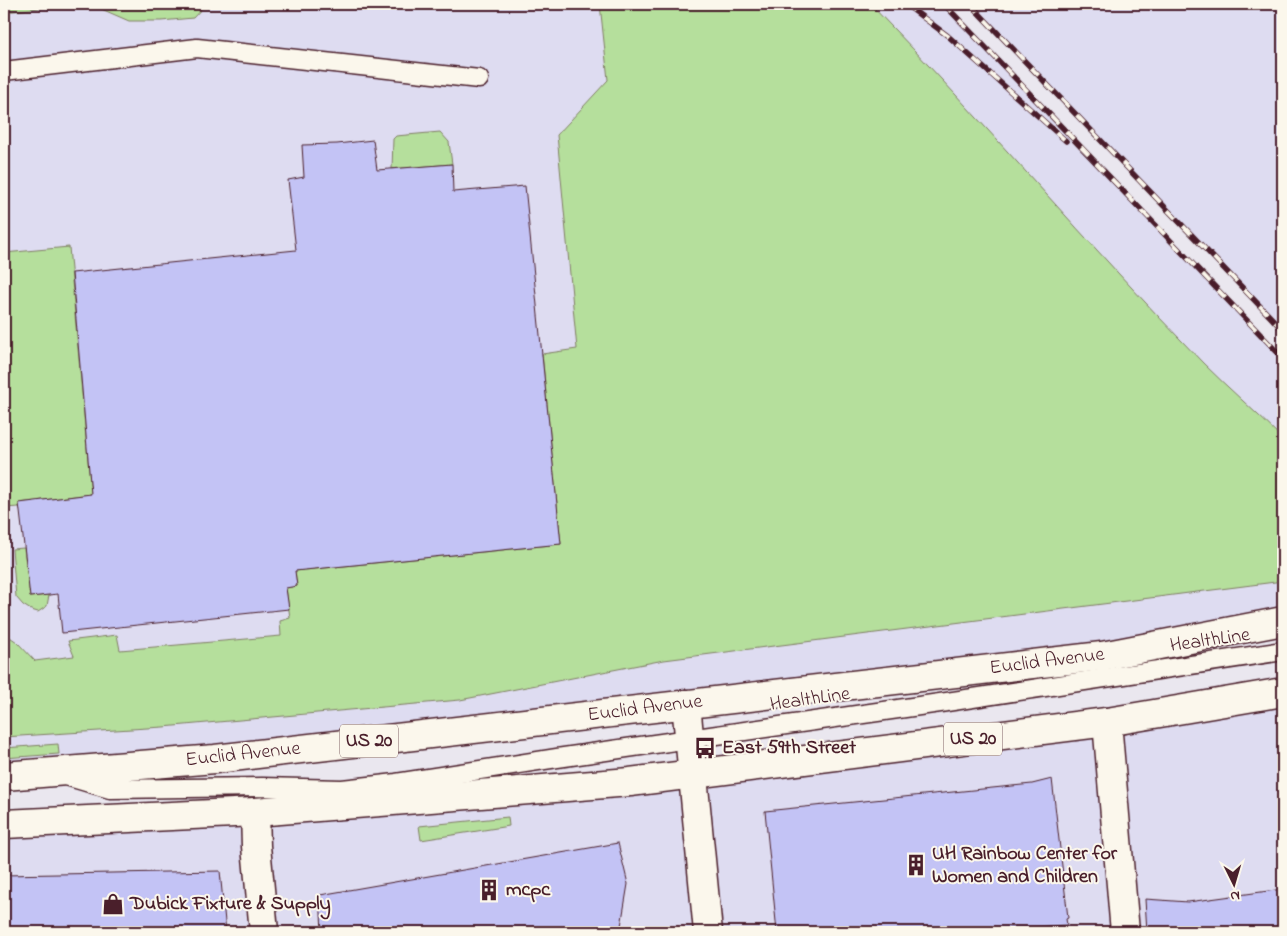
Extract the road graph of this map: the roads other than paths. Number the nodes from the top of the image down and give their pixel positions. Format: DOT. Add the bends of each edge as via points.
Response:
graph roads {
  1 [pos="4,71"];
  2 [pos="480,79"];
  3 [pos="1283,621"];
  4 [pos="1283,651"];
  5 [pos="1283,692"];
  6 [pos="686,704"];
  7 [pos="1107,722"];
  8 [pos="690,739"];
  9 [pos="52,772"];
  10 [pos="693,774"];
  11 [pos="4,776"];
  12 [pos="342,789"];
  13 [pos="255,812"];
  14 [pos="4,824"];
  15 [pos="264,932"];
  16 [pos="708,932"];
  17 [pos="1125,932"];
  1 -- 2 [label="lane" via="198,48"];
  3 -- 6 [label="main road, Euclid Avenue / US 20" via="1102,656"];
  4 -- 8 [label="lane, HealthLine"];
  5 -- 7 [label="main road, US 20"];
  6 -- 8 [label="main road"];
  6 -- 9 [label="main road, Euclid Avenue / US 20" via="215,759"];
  7 -- 10 [label="main road, US 20"];
  7 -- 17 [label="main road"];
  8 -- 10 [label="main road"];
  8 -- 12 [label="lane, HealthLine"];
  9 -- 11 [label="main road, Euclid Avenue / US 20"];
  9 -- 12 [label="lane, HealthLine" via="110,789"];
  10 -- 13 [label="main road, US 20" via="630,782"];
  10 -- 16 [label="main road"];
  12 -- 13 [label="lane, HealthLine"];
  13 -- 14 [label="main road, US 20"];
  13 -- 15 [label="main road"];
}
